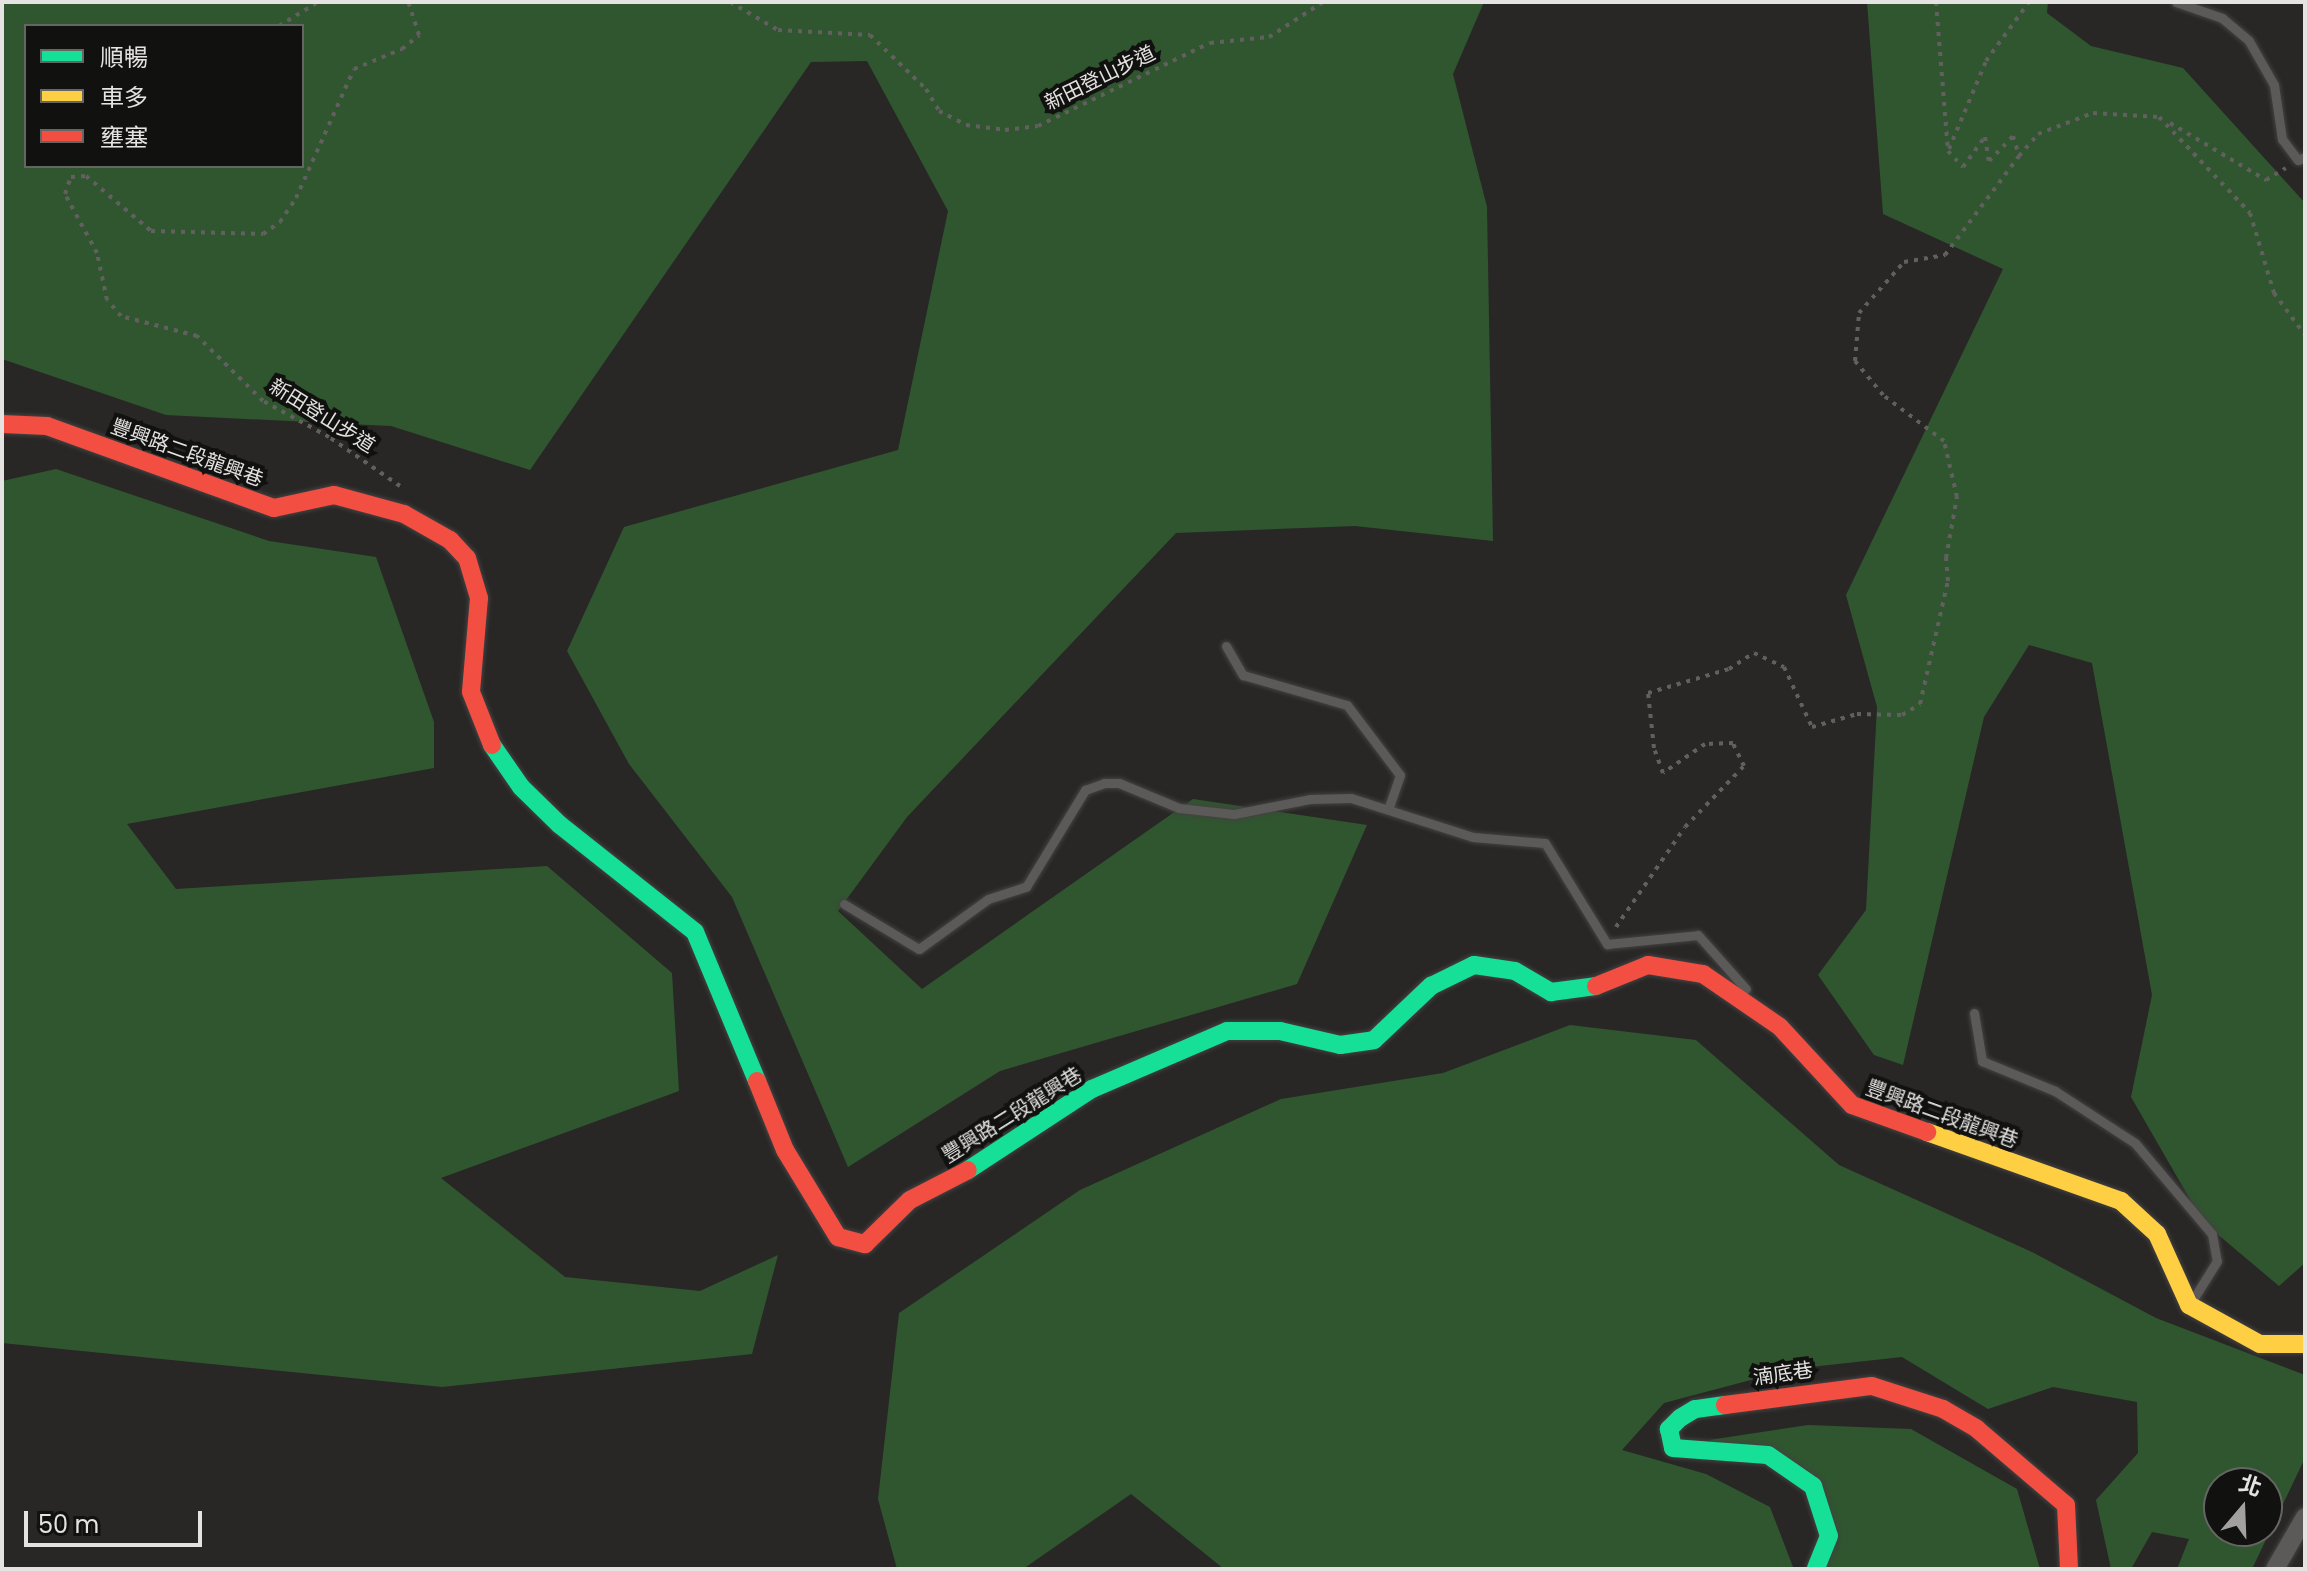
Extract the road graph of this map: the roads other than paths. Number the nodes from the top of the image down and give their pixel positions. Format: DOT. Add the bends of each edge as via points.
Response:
graph roads {
  1 [pos="2176,2"];
  2 [pos="2302,158"];
  3 [pos="2,424"];
  4 [pos="1226,646"];
  5 [pos="1388,809"];
  6 [pos="844,904"];
  7 [pos="1974,1013"];
  8 [pos="1780,1027"];
  9 [pos="2189,1305"];
  10 [pos="2305,1344"];
  11 [pos="2305,1517"];
  12 [pos="1816,1569"];
  13 [pos="2069,1569"];
  14 [pos="2275,1569"];
  1 -- 2 [label="lane" via="2222,18 2249,41 2274,85 2282,139"];
  3 -- 8 [label="street, 豐興路二段龍興巷" via="47,426 274,508 334,495 404,514 450,540 467,558 479,598 471,692 492,745 521,787 560,825 695,932 785,1150 838,1237 865,1244 910,1200 991,1158 1092,1089 1194,1045 1227,1031 1280,1031 1340,1045 1374,1040 1431,986 1474,965 1515,971 1551,992 1587,990 1648,965 1703,974"];
  4 -- 5 [label="lane" via="1243,675 1347,705 1400,775"];
  5 -- 6 [label="lane" via="1351,798 1310,799 1234,814 1179,808 1119,783 1104,783 1085,790 1026,887 988,899 919,949"];
  5 -- 8 [label="lane" via="1473,837 1545,843 1607,944 1698,935"];
  7 -- 9 [label="lane" via="1982,1061 2055,1091 2135,1143 2212,1234 2217,1261"];
  8 -- 9 [label="street, 豐興路二段龍興巷" via="1852,1105 2121,1201 2157,1234"];
  9 -- 10 [label="street" via="2260,1344"];
  11 -- 14 [label="street"];
  12 -- 13 [label="street, 湳底巷" via="1829,1536 1813,1486 1768,1455 1673,1448 1669,1429 1680,1418 1695,1409 1872,1386 1943,1409 1977,1429 2066,1505"];
}
